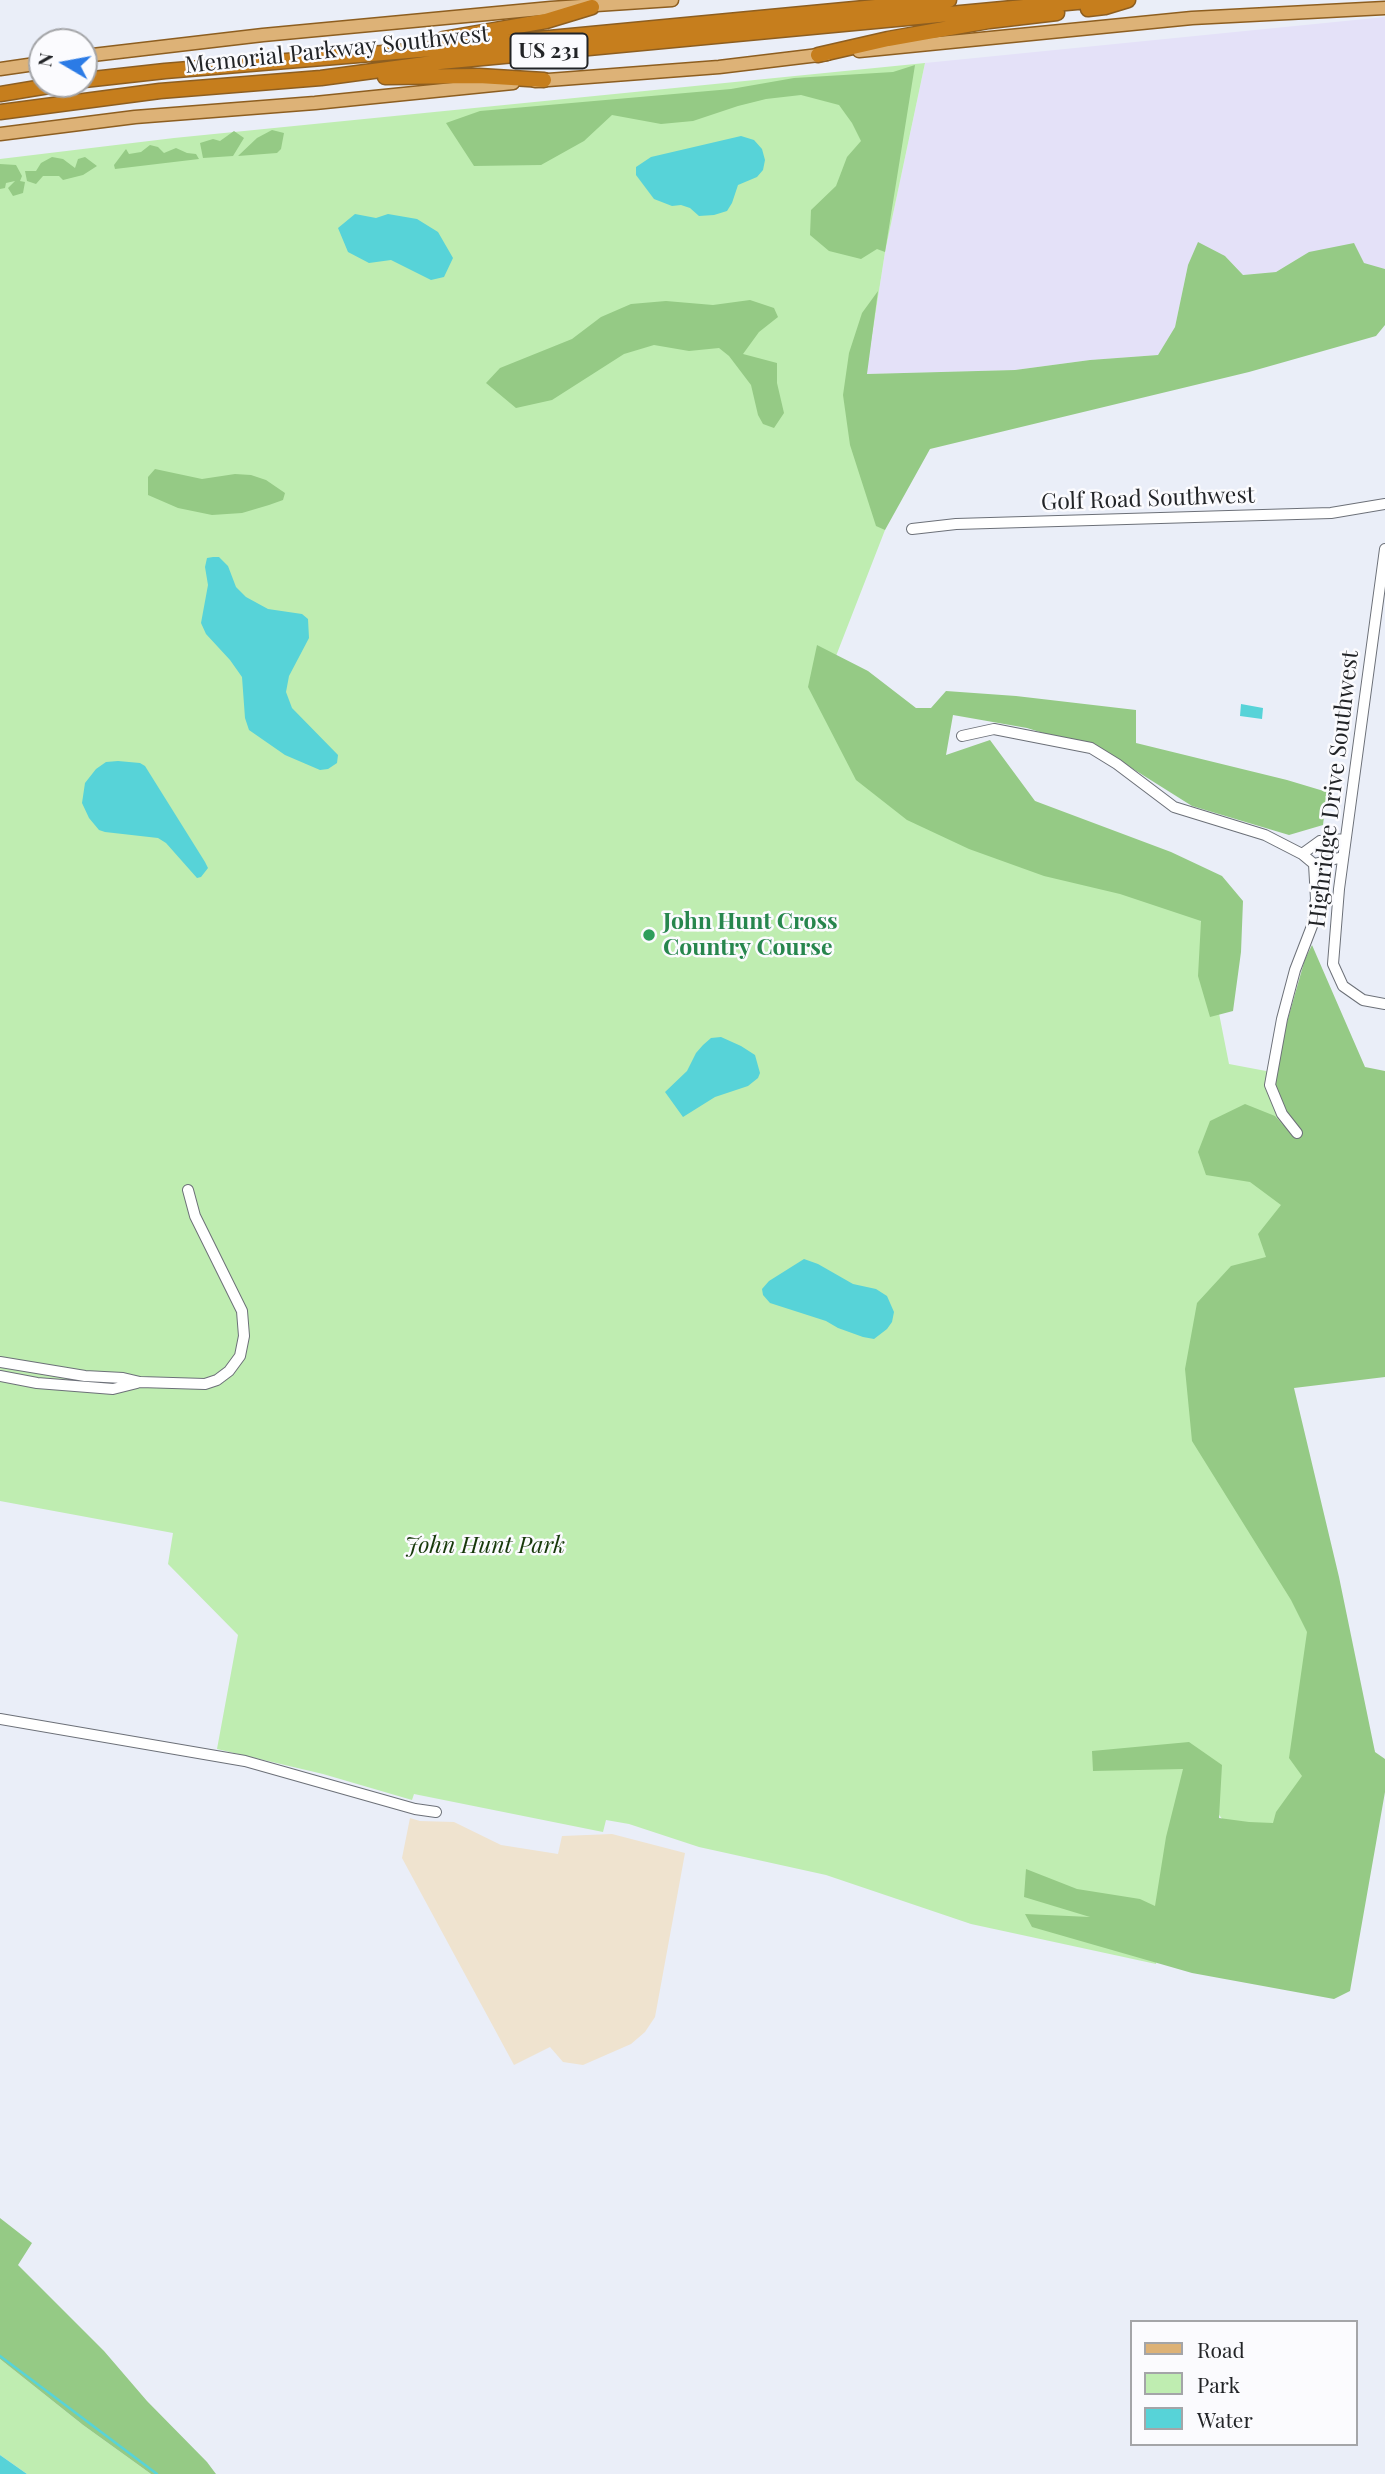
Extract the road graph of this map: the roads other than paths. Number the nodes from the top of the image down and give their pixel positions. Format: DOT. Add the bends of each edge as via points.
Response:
graph roads {
  1 [pos="672,0"];
  2 [pos="949,0"];
  3 [pos="1098,0"];
  4 [pos="1128,0"];
  5 [pos="592,7"];
  6 [pos="1385,8"];
  7 [pos="98,54"];
  8 [pos="357,55"];
  9 [pos="818,55"];
  10 [pos="28,64"];
  11 [pos="0,69"];
  12 [pos="98,78"];
  13 [pos="320,78"];
  14 [pos="544,80"];
  15 [pos="28,89"];
  16 [pos="0,94"];
  17 [pos="0,112"];
  18 [pos="0,134"];
  19 [pos="1385,504"];
  20 [pos="912,529"];
  21 [pos="1385,549"];
  22 [pos="962,736"];
  23 [pos="1345,839"];
  24 [pos="1302,854"];
  25 [pos="1343,857"];
  26 [pos="1314,864"];
  27 [pos="1385,1004"];
  28 [pos="1297,1133"];
  29 [pos="188,1190"];
  30 [pos="0,1362"];
  31 [pos="0,1376"];
  32 [pos="140,1382"];
  33 [pos="0,1719"];
  34 [pos="436,1812"];
  1 -- 5 [label="main road"];
  2 -- 8 [label="highway, Memorial Parkway Southwest / US 231"];
  3 -- 13 [label="highway, Memorial Parkway Southwest / US 231" via="454,60"];
  4 -- 9 [label="highway" via="989,21"];
  5 -- 7 [label="main road"];
  5 -- 8 [label="highway" via="546,21"];
  6 -- 9 [label="main road" via="1192,18"];
  8 -- 12 [label="highway, Memorial Parkway Southwest / US 231"];
  9 -- 14 [label="main road"];
  10 -- 11 [label="main road"];
  13 -- 14 [label="highway"];
  13 -- 17 [label="highway, Memorial Parkway Southwest / US 231" via="160,91"];
  14 -- 18 [label="main road" via="135,117"];
  15 -- 16 [label="highway"];
  19 -- 20 [label="street, Golf Road Southwest" via="1331,513"];
  21 -- 23 [label="street, Highridge Drive Southwest"];
  22 -- 24 [label="street" via="994,729 1091,748 1174,807 1265,835"];
  23 -- 24 [label="street" via="1320,841"];
  23 -- 25 [label="street, Highridge Drive Southwest"];
  24 -- 26 [label="street"];
  25 -- 26 [label="street"];
  25 -- 27 [label="street, Highridge Drive Southwest" via="1333,964 1343,986 1363,1000"];
  26 -- 28 [label="street" via="1312,926 1282,1019 1270,1086 1282,1114"];
  29 -- 32 [label="street" via="195,1216 242,1311 240,1356 229,1371 205,1384"];
  30 -- 32 [label="street"];
  31 -- 32 [label="street" via="113,1389"];
  33 -- 34 [label="street" via="245,1761"];
}
